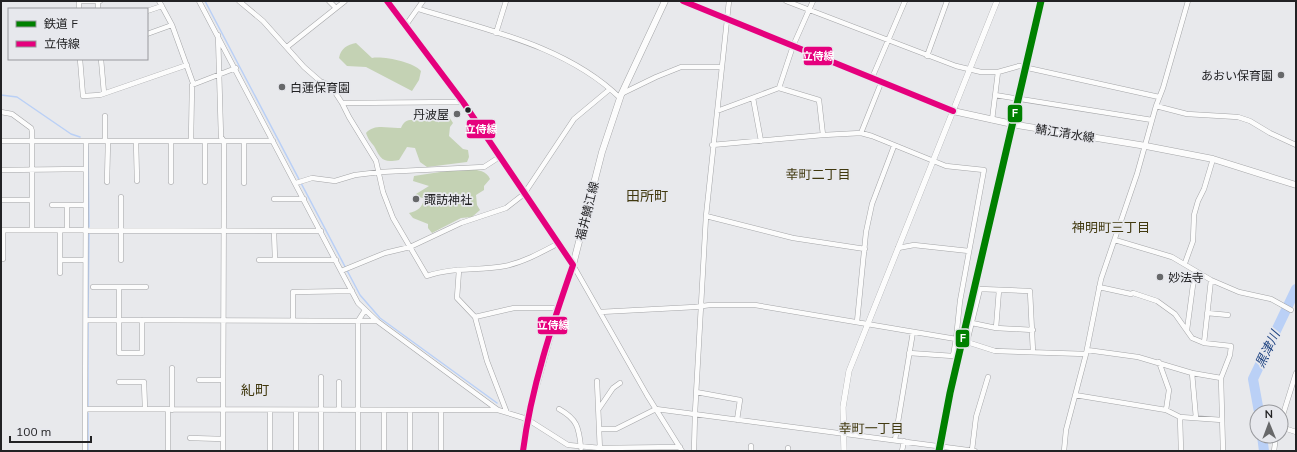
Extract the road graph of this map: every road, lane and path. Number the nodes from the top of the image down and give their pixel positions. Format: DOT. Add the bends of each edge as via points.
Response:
graph roads {
  1 [pos="79,1"];
  2 [pos="99,1"];
  3 [pos="159,1"];
  4 [pos="200,1"];
  5 [pos="239,1"];
  6 [pos="329,1"];
  7 [pos="345,1"];
  8 [pos="387,1"];
  9 [pos="423,1"];
  10 [pos="506,1"];
  11 [pos="665,1"];
  12 [pos="683,1"];
  13 [pos="730,1"];
  14 [pos="786,1"];
  15 [pos="813,1"];
  16 [pos="904,1"];
  17 [pos="947,1"];
  18 [pos="997,1"];
  19 [pos="1188,1"];
  20 [pos="162,6"];
  21 [pos="336,8"];
  22 [pos="419,9"];
  23 [pos="809,10"];
  24 [pos="148,11"];
  25 [pos="728,20"];
  26 [pos="172,25"];
  27 [pos="406,25"];
  28 [pos="218,33"];
  29 [pos="496,33"];
  30 [pos="148,34"];
  31 [pos="887,40"];
  32 [pos="793,46"];
  33 [pos="287,47"];
  34 [pos="927,56"];
  35 [pos="80,60"];
  36 [pos="101,60"];
  37 [pos="186,65"];
  38 [pos="722,67"];
  39 [pos="236,68"];
  40 [pos="968,70"];
  41 [pos="998,72"];
  42 [pos="219,74"];
  43 [pos="872,78"];
  44 [pos="882,83"];
  45 [pos="193,84"];
  46 [pos="779,88"];
  47 [pos="610,89"];
  48 [pos="104,93"];
  49 [pos="995,95"];
  50 [pos="620,96"];
  51 [pos="1159,97"];
  52 [pos="753,98"];
  53 [pos="463,102"];
  54 [pos="342,103"];
  55 [pos="1156,106"];
  56 [pos="717,111"];
  57 [pos="1,112"];
  58 [pos="953,112"];
  59 [pos="105,116"];
  60 [pos="992,120"];
  61 [pos="1152,120"];
  62 [pos="861,133"];
  63 [pos="823,134"];
  64 [pos="1,141"];
  65 [pos="32,141"];
  66 [pos="86,141"];
  67 [pos="106,141"];
  68 [pos="136,141"];
  69 [pos="170,141"];
  70 [pos="191,141"];
  71 [pos="205,141"];
  72 [pos="224,141"];
  73 [pos="244,141"];
  74 [pos="273,141"];
  75 [pos="761,141"];
  76 [pos="712,145"];
  77 [pos="1296,145"];
  78 [pos="894,146"];
  79 [pos="1146,146"];
  80 [pos="501,156"];
  81 [pos="1213,159"];
  82 [pos="932,161"];
  83 [pos="85,169"];
  84 [pos="1,170"];
  85 [pos="33,170"];
  86 [pos="380,172"];
  87 [pos="137,181"];
  88 [pos="107,182"];
  89 [pos="171,182"];
  90 [pos="205,182"];
  91 [pos="299,182"];
  92 [pos="244,183"];
  93 [pos="1296,185"];
  94 [pos="525,193"];
  95 [pos="121,196"];
  96 [pos="274,199"];
  97 [pos="304,199"];
  98 [pos="1,200"];
  99 [pos="32,200"];
  100 [pos="52,205"];
  101 [pos="67,205"];
  102 [pos="85,205"];
  103 [pos="706,216"];
  104 [pos="2,230"];
  105 [pos="32,230"];
  106 [pos="60,230"];
  107 [pos="66,230"];
  108 [pos="85,230"];
  109 [pos="121,230"];
  110 [pos="224,230"];
  111 [pos="274,230"];
  112 [pos="321,230"];
  113 [pos="1115,240"];
  114 [pos="559,243"];
  115 [pos="410,247"];
  116 [pos="898,248"];
  117 [pos="865,249"];
  118 [pos="969,250"];
  119 [pos="1,259"];
  120 [pos="60,260"];
  121 [pos="85,260"];
  122 [pos="121,260"];
  123 [pos="259,260"];
  124 [pos="275,260"];
  125 [pos="336,260"];
  126 [pos="1185,264"];
  127 [pos="573,265"];
  128 [pos="345,270"];
  129 [pos="459,270"];
  130 [pos="1197,272"];
  131 [pos="60,273"];
  132 [pos="1211,280"];
  133 [pos="92,287"];
  134 [pos="119,287"];
  135 [pos="146,287"];
  136 [pos="1099,287"];
  137 [pos="998,290"];
  138 [pos="352,291"];
  139 [pos="701,306"];
  140 [pos="559,308"];
  141 [pos="365,310"];
  142 [pos="1291,310"];
  143 [pos="600,312"];
  144 [pos="1207,313"];
  145 [pos="1228,315"];
  146 [pos="475,317"];
  147 [pos="86,320"];
  148 [pos="119,320"];
  149 [pos="142,320"];
  150 [pos="223,320"];
  151 [pos="293,320"];
  152 [pos="358,321"];
  153 [pos="377,321"];
  154 [pos="857,322"];
  155 [pos="972,323"];
  156 [pos="868,324"];
  157 [pos="996,328"];
  158 [pos="1033,330"];
  159 [pos="1187,330"];
  160 [pos="913,332"];
  161 [pos="956,339"];
  162 [pos="1204,342"];
  163 [pos="1033,352"];
  164 [pos="1087,352"];
  165 [pos="909,353"];
  166 [pos="1159,362"];
  167 [pos="172,368"];
  168 [pos="1192,373"];
  169 [pos="1296,373"];
  170 [pos="321,377"];
  171 [pos="988,377"];
  172 [pos="1221,378"];
  173 [pos="199,380"];
  174 [pos="223,380"];
  175 [pos="596,381"];
  176 [pos="119,382"];
  177 [pos="339,382"];
  178 [pos="620,383"];
  179 [pos="696,392"];
  180 [pos="1075,396"];
  181 [pos="1286,404"];
  182 [pos="86,409"];
  183 [pos="145,409"];
  184 [pos="559,409"];
  185 [pos="656,409"];
  186 [pos="170,410"];
  187 [pos="223,410"];
  188 [pos="270,410"];
  189 [pos="296,410"];
  190 [pos="321,410"];
  191 [pos="339,410"];
  192 [pos="358,410"];
  193 [pos="384,410"];
  194 [pos="410,410"];
  195 [pos="441,410"];
  196 [pos="498,410"];
  197 [pos="598,410"];
  198 [pos="1166,410"];
  199 [pos="507,413"];
  200 [pos="695,416"];
  201 [pos="1180,417"];
  202 [pos="1196,418"];
  203 [pos="527,419"];
  204 [pos="737,420"];
  205 [pos="1222,420"];
  206 [pos="599,429"];
  207 [pos="844,433"];
  208 [pos="190,438"];
  209 [pos="223,439"];
  210 [pos="895,440"];
  211 [pos="904,441"];
  212 [pos="935,445"];
  213 [pos="581,448"];
  214 [pos="681,449"];
  215 [pos="942,449"];
  216 [pos="168,450"];
  217 [pos="600,450"];
  218 [pos="85,451"];
  219 [pos="223,451"];
  220 [pos="270,451"];
  221 [pos="296,451"];
  222 [pos="321,451"];
  223 [pos="358,451"];
  224 [pos="384,451"];
  225 [pos="410,451"];
  226 [pos="441,451"];
  227 [pos="523,451"];
  228 [pos="694,451"];
  229 [pos="844,451"];
  230 [pos="902,451"];
  231 [pos="934,451"];
  232 [pos="974,451"];
  233 [pos="1064,451"];
  234 [pos="1180,451"];
  235 [pos="1223,451"];
  1 -- 2 [label="street"];
  3 -- 20 [label="street"];
  4 -- 28 [label="street"];
  5 -- 33 [label="street" via="263,21"];
  6 -- 21 [label="street"];
  7 -- 21 [label="street"];
  8 -- 27 [label="street"];
  9 -- 22 [label="street"];
  10 -- 29 [label="street"];
  11 -- 50 [label="main road, 福井鯖江線"];
  12 -- 25 [label="main road, 鯖江清水線"];
  13 -- 25 [label="street"];
  14 -- 23 [label="street"];
  15 -- 23 [label="street"];
  16 -- 31 [label="street"];
  17 -- 34 [label="street"];
  18 -- 40 [label="street"];
  19 -- 51 [label="street"];
  20 -- 24 [label="street"];
  20 -- 26 [label="street"];
  21 -- 33 [label="street"];
  22 -- 27 [label="street"];
  22 -- 29 [label="street"];
  23 -- 31 [label="street"];
  23 -- 32 [label="street"];
  25 -- 32 [label="main road, 鯖江清水線"];
  25 -- 38 [label="street"];
  26 -- 30 [label="street"];
  26 -- 37 [label="street"];
  27 -- 53 [label="street"];
  28 -- 39 [label="street"];
  28 -- 42 [label="street"];
  29 -- 47 [label="street" via="555,54"];
  31 -- 34 [label="street"];
  31 -- 43 [label="street"];
  32 -- 43 [label="main road, 鯖江清水線"];
  32 -- 46 [label="street"];
  33 -- 54 [label="street" via="304,67 320,81 331,86"];
  34 -- 40 [label="street"];
  35 -- 48 [label="street" via="83,96"];
  36 -- 48 [label="street"];
  37 -- 45 [label="street"];
  37 -- 48 [label="street"];
  38 -- 50 [label="street" via="681,67"];
  38 -- 56 [label="street"];
  39 -- 42 [label="street"];
  39 -- 74 [label="street"];
  40 -- 41 [label="street"];
  40 -- 58 [label="street"];
  41 -- 49 [label="street"];
  41 -- 51 [label="street" via="1019,66"];
  42 -- 45 [label="street"];
  42 -- 72 [label="street" via="221,137"];
  43 -- 44 [label="main road, 鯖江清水線"];
  44 -- 58 [label="main road, 鯖江清水線"];
  44 -- 62 [label="street"];
  45 -- 70 [label="street"];
  46 -- 52 [label="street"];
  46 -- 63 [label="street" via="819,100"];
  47 -- 50 [label="street"];
  47 -- 94 [label="street" via="574,119"];
  49 -- 60 [label="street"];
  49 -- 61 [label="street"];
  50 -- 127 [label="main road, 福井鯖江線" via="602,152"];
  51 -- 55 [label="street"];
  52 -- 56 [label="street"];
  52 -- 75 [label="street"];
  53 -- 54 [label="street"];
  53 -- 80 [label="street"];
  54 -- 86 [label="street" via="365,140"];
  55 -- 61 [label="street"];
  55 -- 77 [label="street" via="1187,114 1238,117"];
  56 -- 76 [label="street"];
  57 -- 65 [label="street" via="12,114 31,128"];
  58 -- 60 [label="main road, 鯖江清水線"];
  58 -- 82 [label="street"];
  59 -- 67 [label="street"];
  60 -- 79 [label="main road, 鯖江清水線"];
  61 -- 79 [label="street"];
  62 -- 63 [label="street"];
  62 -- 78 [label="street"];
  63 -- 75 [label="street"];
  64 -- 65 [label="street"];
  65 -- 66 [label="street"];
  65 -- 85 [label="street"];
  66 -- 67 [label="street"];
  66 -- 83 [label="street"];
  67 -- 68 [label="street"];
  67 -- 88 [label="street"];
  68 -- 69 [label="street"];
  68 -- 87 [label="street"];
  69 -- 70 [label="street"];
  69 -- 89 [label="street"];
  70 -- 71 [label="street"];
  71 -- 72 [label="street"];
  71 -- 90 [label="street"];
  72 -- 73 [label="street"];
  72 -- 110 [label="street"];
  73 -- 74 [label="street"];
  73 -- 92 [label="street"];
  74 -- 91 [label="street"];
  75 -- 76 [label="street"];
  76 -- 103 [label="street"];
  78 -- 82 [label="street"];
  78 -- 117 [label="street" via="872,204"];
  79 -- 81 [label="main road, 鯖江清水線"];
  79 -- 113 [label="street"];
  80 -- 86 [label="street" via="484,167"];
  80 -- 94 [label="street"];
  81 -- 93 [label="main road, 鯖江清水線"];
  81 -- 126 [label="street" via="1198,201 1193,241"];
  82 -- 116 [label="street"];
  82 -- 118 [label="street" via="946,166 984,170"];
  83 -- 85 [label="street"];
  83 -- 102 [label="street"];
  84 -- 85 [label="street"];
  85 -- 99 [label="street"];
  86 -- 91 [label="street" via="335,181 312,178"];
  86 -- 115 [label="street" via="383,192 393,218"];
  91 -- 97 [label="street"];
  94 -- 114 [label="street"];
  94 -- 115 [label="street" via="506,208 461,223"];
  95 -- 109 [label="street"];
  96 -- 97 [label="street"];
  97 -- 112 [label="street"];
  98 -- 99 [label="street"];
  99 -- 105 [label="street"];
  100 -- 101 [label="street"];
  101 -- 102 [label="street"];
  101 -- 107 [label="street"];
  102 -- 108 [label="street"];
  103 -- 117 [label="street" via="793,238"];
  103 -- 139 [label="street"];
  104 -- 105 [label="street"];
  104 -- 119 [label="street"];
  105 -- 106 [label="street"];
  106 -- 107 [label="street"];
  106 -- 120 [label="street"];
  107 -- 108 [label="street"];
  108 -- 109 [label="street"];
  108 -- 121 [label="street"];
  109 -- 110 [label="street"];
  109 -- 122 [label="street"];
  110 -- 111 [label="street"];
  110 -- 150 [label="street"];
  111 -- 112 [label="street"];
  111 -- 124 [label="street"];
  112 -- 125 [label="street"];
  113 -- 126 [label="street" via="1172,257"];
  113 -- 136 [label="street"];
  114 -- 127 [label="street"];
  114 -- 129 [label="street" via="535,256 514,263"];
  115 -- 128 [label="street" via="385,253"];
  115 -- 129 [label="street" via="427,276 441,271"];
  116 -- 118 [label="street" via="914,245"];
  116 -- 156 [label="street"];
  117 -- 154 [label="street"];
  118 -- 161 [label="street"];
  120 -- 121 [label="street"];
  120 -- 131 [label="street"];
  121 -- 147 [label="street"];
  123 -- 124 [label="street"];
  124 -- 125 [label="street"];
  125 -- 128 [label="street"];
  126 -- 130 [label="street"];
  127 -- 140 [label="main road, 福井鯖江線"];
  127 -- 143 [label="street"];
  128 -- 138 [label="street"];
  129 -- 146 [label="street" via="457,298"];
  130 -- 132 [label="street"];
  130 -- 159 [label="street"];
  132 -- 142 [label="street" via="1239,292 1271,299"];
  132 -- 144 [label="street"];
  133 -- 134 [label="street"];
  134 -- 135 [label="street"];
  134 -- 148 [label="street"];
  136 -- 159 [label="street" via="1134,293 1157,301 1175,314"];
  136 -- 164 [label="street"];
  137 -- 155 [label="street" via="980,289"];
  137 -- 157 [label="street"];
  137 -- 158 [label="street" via="1030,291"];
  138 -- 141 [label="street"];
  138 -- 151 [label="street" via="293,292"];
  139 -- 143 [label="street"];
  139 -- 154 [label="street" via="755,304"];
  139 -- 179 [label="street"];
  140 -- 146 [label="street" via="514,308"];
  140 -- 203 [label="main road, 福井鯖江線"];
  141 -- 152 [label="street"];
  141 -- 153 [label="street"];
  143 -- 185 [label="street"];
  144 -- 145 [label="street"];
  144 -- 162 [label="street"];
  146 -- 199 [label="street" via="487,361"];
  147 -- 148 [label="street"];
  147 -- 182 [label="street"];
  148 -- 149 [label="street"];
  148 -- 149 [label="street" via="119,353 142,353"];
  149 -- 150 [label="street"];
  150 -- 151 [label="street"];
  150 -- 174 [label="street"];
  151 -- 152 [label="street"];
  152 -- 153 [label="street"];
  152 -- 192 [label="street"];
  153 -- 196 [label="street"];
  154 -- 156 [label="street"];
  155 -- 157 [label="street"];
  155 -- 163 [label="street" via="967,342 995,351"];
  156 -- 160 [label="street"];
  156 -- 207 [label="street" via="845,384"];
  157 -- 158 [label="street"];
  158 -- 163 [label="street"];
  159 -- 162 [label="street" via="1192,338"];
  160 -- 161 [label="street"];
  160 -- 165 [label="street"];
  161 -- 165 [label="street" via="953,356"];
  162 -- 172 [label="street" via="1231,346"];
  163 -- 164 [label="street"];
  164 -- 166 [label="street"];
  164 -- 180 [label="street"];
  165 -- 210 [label="street"];
  166 -- 168 [label="street"];
  166 -- 198 [label="street" via="1169,390"];
  167 -- 186 [label="street"];
  168 -- 172 [label="street"];
  168 -- 202 [label="street"];
  169 -- 181 [label="street"];
  170 -- 190 [label="street"];
  171 -- 232 [label="street" via="976,417"];
  172 -- 205 [label="street"];
  173 -- 174 [label="street"];
  174 -- 187 [label="street"];
  175 -- 197 [label="street"];
  176 -- 183 [label="street" via="144,382"];
  177 -- 191 [label="street"];
  178 -- 197 [label="street" via="613,388"];
  179 -- 200 [label="street"];
  179 -- 204 [label="street" via="740,400"];
  180 -- 198 [label="street"];
  180 -- 233 [label="street" via="1066,430"];
  182 -- 183 [label="street"];
  182 -- 218 [label="street"];
  183 -- 186 [label="street"];
  184 -- 213 [label="street" via="570,415 577,424"];
  185 -- 200 [label="street"];
  185 -- 206 [label="street" via="616,429"];
  185 -- 214 [label="street"];
  186 -- 187 [label="street"];
  186 -- 216 [label="street"];
  187 -- 188 [label="street"];
  187 -- 209 [label="street"];
  188 -- 189 [label="street"];
  188 -- 220 [label="street"];
  189 -- 190 [label="street"];
  189 -- 221 [label="street"];
  190 -- 191 [label="street"];
  190 -- 222 [label="street"];
  191 -- 192 [label="street"];
  192 -- 193 [label="street"];
  192 -- 223 [label="street"];
  193 -- 194 [label="street"];
  193 -- 224 [label="street"];
  194 -- 195 [label="street"];
  194 -- 225 [label="street"];
  195 -- 196 [label="street"];
  195 -- 226 [label="street"];
  196 -- 199 [label="street"];
  197 -- 206 [label="street"];
  198 -- 201 [label="street"];
  199 -- 203 [label="street"];
  200 -- 204 [label="street"];
  200 -- 228 [label="street"];
  201 -- 202 [label="street"];
  201 -- 234 [label="street"];
  202 -- 205 [label="street"];
  203 -- 213 [label="street" via="568,445"];
  203 -- 227 [label="main road, 福井鯖江線"];
  204 -- 207 [label="street"];
  205 -- 235 [label="street"];
  206 -- 217 [label="street"];
  207 -- 210 [label="street"];
  207 -- 229 [label="street"];
  208 -- 209 [label="street"];
  209 -- 219 [label="street"];
  210 -- 211 [label="street"];
  211 -- 212 [label="street"];
  211 -- 230 [label="street"];
  212 -- 215 [label="street"];
  212 -- 231 [label="street"];
  213 -- 217 [label="street"];
  214 -- 217 [label="street"];
  215 -- 232 [label="street"];
}
